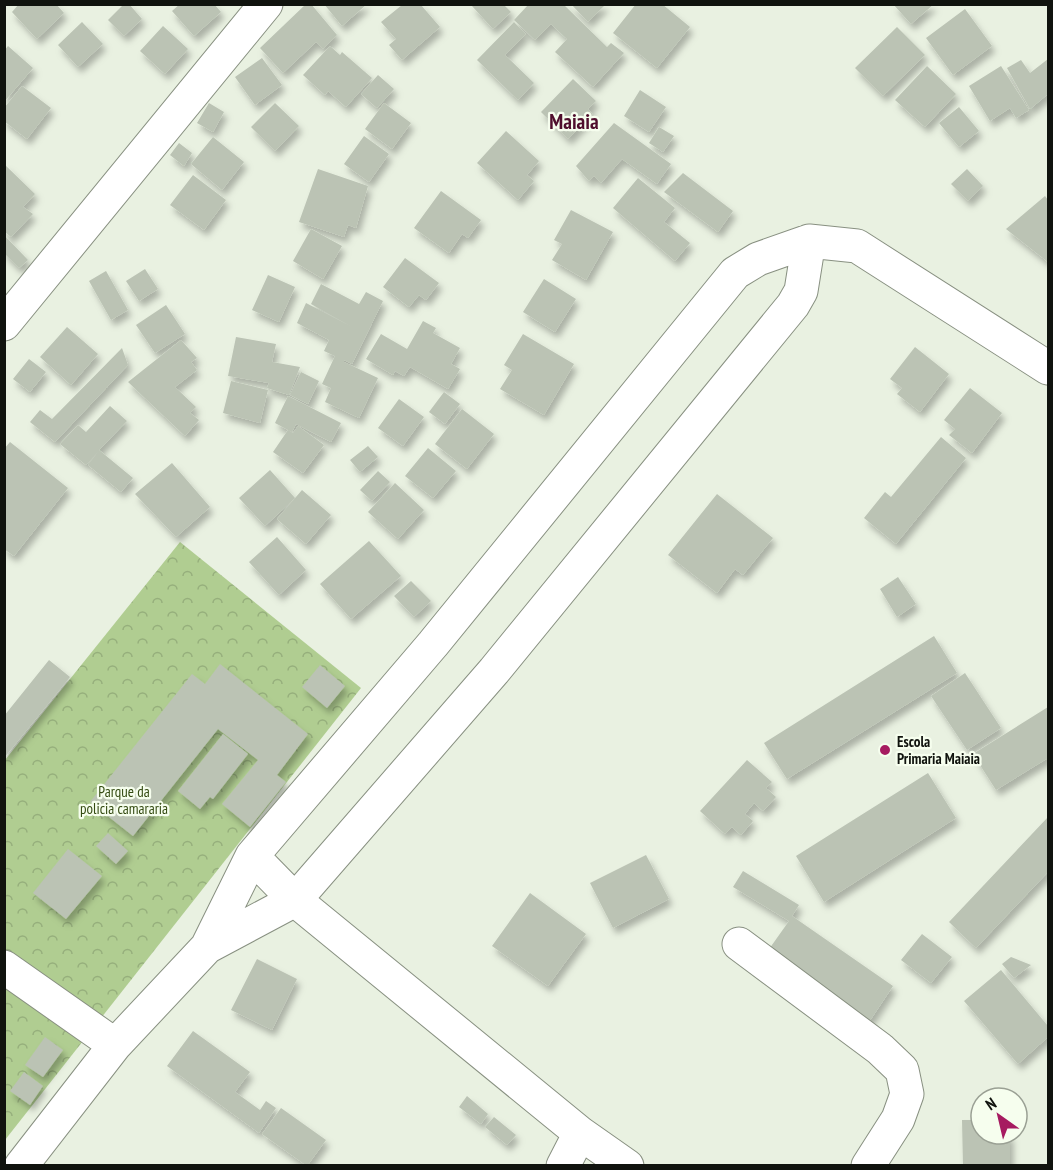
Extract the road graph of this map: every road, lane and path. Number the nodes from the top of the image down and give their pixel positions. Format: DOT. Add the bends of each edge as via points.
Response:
graph roads {
  1 [pos="266,4"];
  2 [pos="809,241"];
  3 [pos="4,324"];
  4 [pos="1048,368"];
  5 [pos="252,856"];
  6 [pos="295,900"];
  7 [pos="739,944"];
  8 [pos="207,947"];
  9 [pos="4,967"];
  10 [pos="115,1045"];
  11 [pos="580,1133"];
  12 [pos="21,1166"];
  13 [pos="563,1166"];
  14 [pos="627,1166"];
  15 [pos="868,1166"];
  1 -- 3 [label="street"];
  2 -- 4 [label="street" via="857,246"];
  2 -- 5 [label="street" via="758,259 735,273 434,644"];
  2 -- 6 [label="street" via="801,291 793,304 494,671"];
  5 -- 6 [label="street"];
  5 -- 8 [label="street"];
  6 -- 8 [label="street"];
  6 -- 11 [label="street"];
  7 -- 15 [label="street" via="880,1049 902,1070 907,1094 898,1119"];
  8 -- 10 [label="street"];
  9 -- 10 [label="street"];
  10 -- 12 [label="street"];
  11 -- 13 [label="street"];
  11 -- 14 [label="street"];
}
